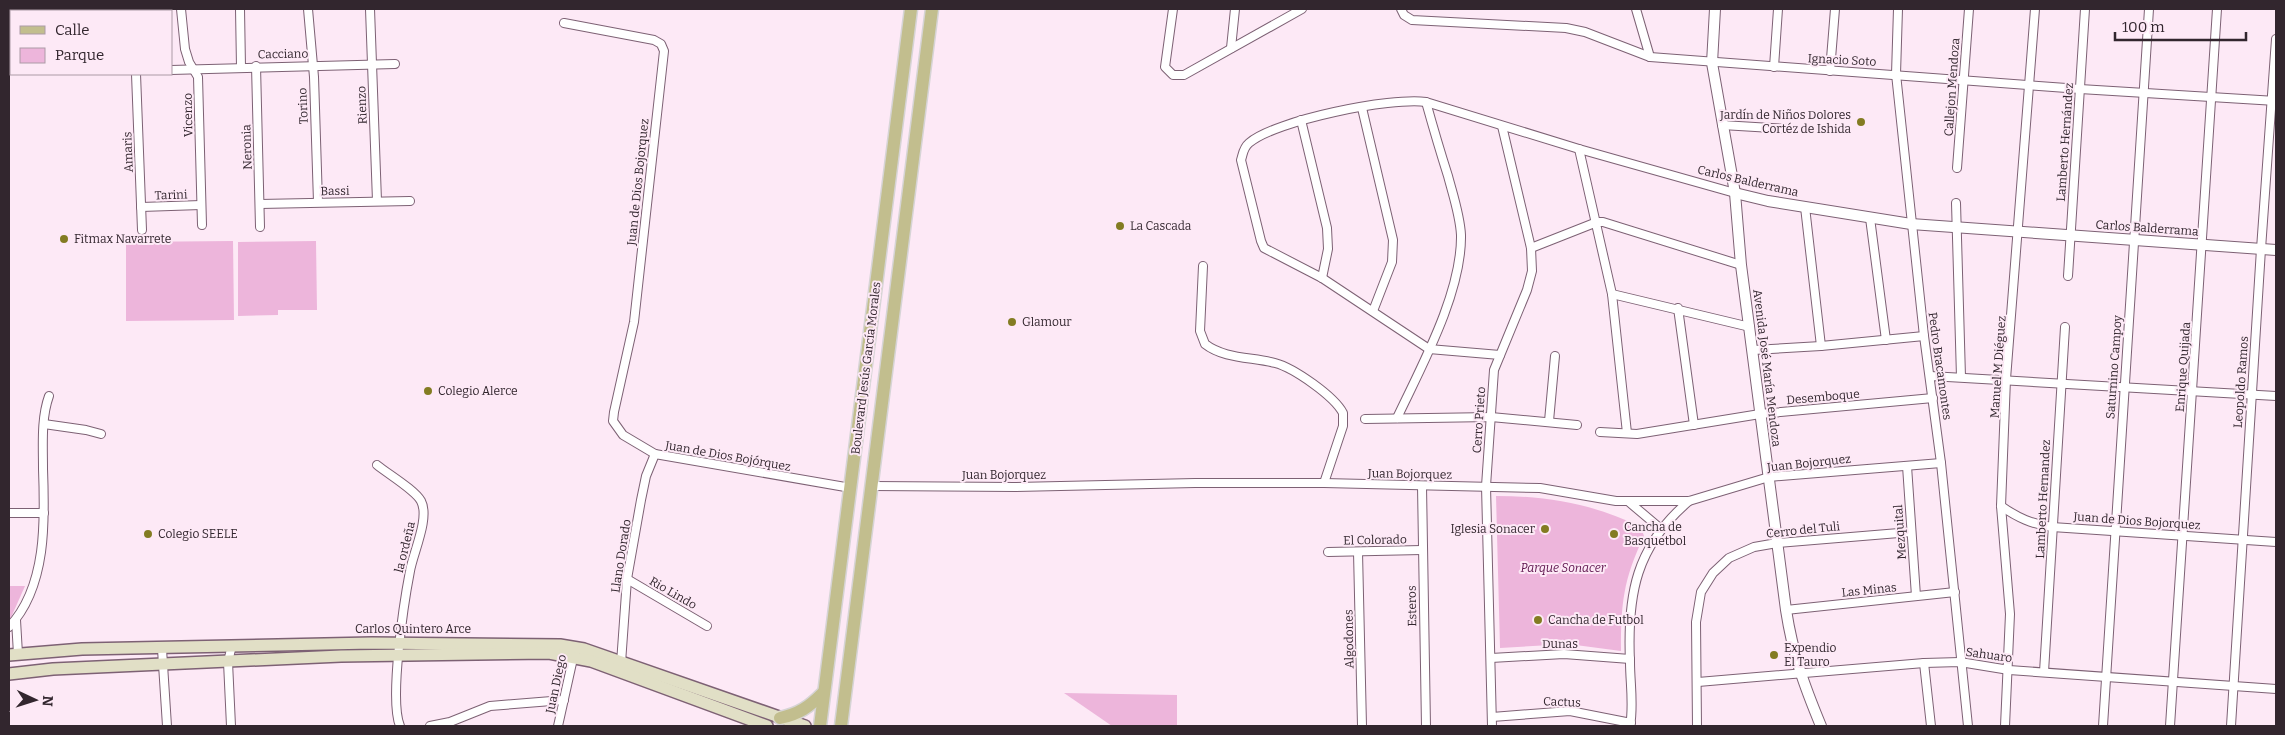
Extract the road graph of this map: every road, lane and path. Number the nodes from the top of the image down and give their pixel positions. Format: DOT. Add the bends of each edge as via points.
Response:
graph roads {
  1 [pos="182,9"];
  2 [pos="240,9"];
  3 [pos="308,9"];
  4 [pos="370,9"];
  5 [pos="911,9"];
  6 [pos="932,9"];
  7 [pos="1174,9"];
  8 [pos="1236,9"];
  9 [pos="1401,9"];
  10 [pos="1636,9"];
  11 [pos="1714,9"];
  12 [pos="1778,9"];
  13 [pos="1834,9"];
  14 [pos="1898,9"];
  15 [pos="1969,9"];
  16 [pos="2035,9"];
  17 [pos="2085,9"];
  18 [pos="2150,9"];
  19 [pos="2217,9"];
  20 [pos="1299,10"];
  21 [pos="564,23"];
  22 [pos="2276,39"];
  23 [pos="1231,48"];
  24 [pos="1650,57"];
  25 [pos="1712,63"];
  26 [pos="395,64"];
  27 [pos="312,65"];
  28 [pos="372,65"];
  29 [pos="256,66"];
  30 [pos="241,67"];
  31 [pos="1774,67"];
  32 [pos="194,69"];
  33 [pos="172,70"];
  34 [pos="1830,71"];
  35 [pos="1896,74"];
  36 [pos="136,75"];
  37 [pos="1964,81"];
  38 [pos="2031,85"];
  39 [pos="2080,89"];
  40 [pos="2144,93"];
  41 [pos="2211,97"];
  42 [pos="2274,101"];
  43 [pos="1426,102"];
  44 [pos="1362,108"];
  45 [pos="1301,120"];
  46 [pos="1722,124"];
  47 [pos="1502,126"];
  48 [pos="1788,129"];
  49 [pos="1579,149"];
  50 [pos="1957,168"];
  51 [pos="1735,193"];
  52 [pos="377,201"];
  53 [pos="410,201"];
  54 [pos="318,202"];
  55 [pos="1956,203"];
  56 [pos="260,204"];
  57 [pos="201,205"];
  58 [pos="141,207"];
  59 [pos="1805,207"];
  60 [pos="1870,218"];
  61 [pos="1597,222"];
  62 [pos="1912,224"];
  63 [pos="202,225"];
  64 [pos="260,227"];
  65 [pos="1956,228"];
  66 [pos="142,230"];
  67 [pos="2019,232"];
  68 [pos="2071,235"];
  69 [pos="2134,240"];
  70 [pos="2202,244"];
  71 [pos="1531,248"];
  72 [pos="2260,249"];
  73 [pos="2276,250"];
  74 [pos="1741,265"];
  75 [pos="1203,266"];
  76 [pos="2068,276"];
  77 [pos="1322,278"];
  78 [pos="1612,294"];
  79 [pos="1678,308"];
  80 [pos="1373,311"];
  81 [pos="1750,327"];
  82 [pos="2065,327"];
  83 [pos="1924,336"];
  84 [pos="1886,340"];
  85 [pos="1821,346"];
  86 [pos="1428,349"];
  87 [pos="1753,350"];
  88 [pos="1500,355"];
  89 [pos="1556,356"];
  90 [pos="1930,376"];
  91 [pos="1961,377"];
  92 [pos="2006,379"];
  93 [pos="2061,382"];
  94 [pos="2124,386"];
  95 [pos="2192,390"];
  96 [pos="2252,393"];
  97 [pos="49,396"];
  98 [pos="2276,396"];
  99 [pos="1933,398"];
  100 [pos="1760,414"];
  101 [pos="1490,417"];
  102 [pos="1397,418"];
  103 [pos="1366,419"];
  104 [pos="613,421"];
  105 [pos="1549,421"];
  106 [pos="44,424"];
  107 [pos="1577,425"];
  108 [pos="1694,425"];
  109 [pos="1600,432"];
  110 [pos="1627,433"];
  111 [pos="101,434"];
  112 [pos="655,454"];
  113 [pos="1941,463"];
  114 [pos="377,465"];
  115 [pos="1907,466"];
  116 [pos="1769,477"];
  117 [pos="1324,483"];
  118 [pos="872,486"];
  119 [pos="1422,486"];
  120 [pos="1486,486"];
  121 [pos="851,488"];
  122 [pos="1689,501"];
  123 [pos="1629,502"];
  124 [pos="2001,506"];
  125 [pos="9,513"];
  126 [pos="44,513"];
  127 [pos="2052,527"];
  128 [pos="1661,529"];
  129 [pos="1911,532"];
  130 [pos="2115,532"];
  131 [pos="2183,535"];
  132 [pos="2243,539"];
  133 [pos="2276,542"];
  134 [pos="1777,543"];
  135 [pos="1422,550"];
  136 [pos="1328,552"];
  137 [pos="1358,552"];
  138 [pos="628,579"];
  139 [pos="1955,592"];
  140 [pos="1916,596"];
  141 [pos="1786,610"];
  142 [pos="16,620"];
  143 [pos="707,626"];
  144 [pos="9,627"];
  145 [pos="401,643"];
  146 [pos="232,646"];
  147 [pos="162,649"];
  148 [pos="574,652"];
  149 [pos="13,655"];
  150 [pos="399,655"];
  151 [pos="1491,658"];
  152 [pos="1630,659"];
  153 [pos="228,662"];
  154 [pos="1960,662"];
  155 [pos="622,663"];
  156 [pos="1924,663"];
  157 [pos="164,666"];
  158 [pos="2009,670"];
  159 [pos="2044,672"];
  160 [pos="1800,673"];
  161 [pos="9,674"];
  162 [pos="2106,677"];
  163 [pos="1698,682"];
  164 [pos="2173,682"];
  165 [pos="2233,686"];
  166 [pos="2276,688"];
  167 [pos="823,693"];
  168 [pos="707,698"];
  169 [pos="564,700"];
  170 [pos="843,711"];
  171 [pos="1492,717"];
  172 [pos="780,718"];
  173 [pos="1630,725"];
  174 [pos="166,726"];
  175 [pos="231,726"];
  176 [pos="400,726"];
  177 [pos="430,726"];
  178 [pos="558,726"];
  179 [pos="767,726"];
  180 [pos="805,726"];
  181 [pos="820,726"];
  182 [pos="841,726"];
  183 [pos="851,726"];
  184 [pos="1362,726"];
  185 [pos="1426,726"];
  186 [pos="1492,726"];
  187 [pos="1697,726"];
  188 [pos="1821,726"];
  189 [pos="1931,726"];
  190 [pos="1968,726"];
  191 [pos="2005,726"];
  192 [pos="2103,726"];
  193 [pos="2170,726"];
  194 [pos="2231,726"];
  1 -- 32 [label="street, Vicenzo" via="185,49"];
  2 -- 30 [label="street"];
  3 -- 27 [label="street, Torino"];
  4 -- 28 [label="street, Rienzo"];
  5 -- 121 [label="main road, Boulevard Jesús García Morales"];
  6 -- 118 [label="main road, Boulevard Jesús García Morales"];
  7 -- 23 [label="street" via="1165,67 1172,76 1184,75"];
  8 -- 23 [label="street"];
  9 -- 24 [label="street, Ignacio Soto" via="1412,20 1566,28"];
  10 -- 24 [label="street"];
  11 -- 25 [label="street, Avenida José María Mendoza"];
  12 -- 31 [label="street"];
  13 -- 34 [label="street"];
  14 -- 35 [label="street, Pedro Bracamontes"];
  15 -- 37 [label="street, Callejon Mendoza"];
  16 -- 38 [label="street, Manuel M Diéguez"];
  17 -- 39 [label="street, Lamberto Hernández"];
  18 -- 40 [label="street, Saturnino Campoy"];
  19 -- 41 [label="street, Enrique Quijada"];
  20 -- 23 [label="street"];
  21 -- 104 [label="street, Juan de Dios Bojorquez" via="654,40 664,51 634,322"];
  22 -- 42 [label="street, Leopoldo Ramos"];
  24 -- 25 [label="street, Ignacio Soto"];
  25 -- 31 [label="street, Ignacio Soto"];
  25 -- 46 [label="street, Avenida José María Mendoza"];
  26 -- 28 [label="street, Cacciano"];
  27 -- 28 [label="street, Cacciano"];
  27 -- 29 [label="street, Cacciano"];
  27 -- 54 [label="street, Torino"];
  28 -- 52 [label="street, Rienzo"];
  29 -- 30 [label="street, Cacciano"];
  29 -- 56 [label="street, Neronia"];
  30 -- 32 [label="street, Cacciano"];
  31 -- 34 [label="street, Ignacio Soto"];
  32 -- 33 [label="street, Cacciano"];
  32 -- 57 [label="street, Vicenzo" via="199,85"];
  34 -- 35 [label="street, Ignacio Soto"];
  35 -- 37 [label="street, Ignacio Soto"];
  35 -- 62 [label="street, Pedro Bracamontes"];
  36 -- 58 [label="street, Amaris"];
  37 -- 38 [label="street, Ignacio Soto"];
  37 -- 50 [label="street, Callejon Mendoza"];
  38 -- 39 [label="street, Ignacio Soto"];
  38 -- 67 [label="street, Manuel M Diéguez"];
  39 -- 40 [label="street, Ignacio Soto"];
  39 -- 68 [label="street, Lamberto Hernández"];
  40 -- 41 [label="street, Ignacio Soto"];
  40 -- 69 [label="street, Saturnino Campoy"];
  41 -- 42 [label="street, Ignacio Soto"];
  41 -- 70 [label="street, Enrique Quijada"];
  42 -- 72 [label="street, Leopoldo Ramos"];
  43 -- 44 [label="street, Carlos Balderrama" via="1404,101"];
  43 -- 47 [label="street, Carlos Balderrama"];
  43 -- 86 [label="street" via="1458,211 1461,236 1452,288"];
  44 -- 45 [label="street, Carlos Balderrama"];
  44 -- 80 [label="street" via="1393,240 1392,262"];
  45 -- 77 [label="street" via="1327,228 1328,249"];
  45 -- 77 [label="street, Carlos Balderrama" via="1258,136 1244,149 1241,160 1264,248"];
  46 -- 48 [label="street"];
  46 -- 51 [label="street, Avenida José María Mendoza"];
  47 -- 49 [label="street, Carlos Balderrama"];
  47 -- 71 [label="street, Cerro Prieto"];
  49 -- 51 [label="street, Carlos Balderrama"];
  49 -- 61 [label="street"];
  51 -- 59 [label="street, Carlos Balderrama"];
  51 -- 74 [label="street, Avenida José María Mendoza"];
  52 -- 53 [label="street, Bassi"];
  52 -- 54 [label="street, Bassi"];
  54 -- 56 [label="street, Bassi"];
  55 -- 65 [label="street"];
  56 -- 64 [label="street, Neronia"];
  57 -- 58 [label="street, Tarini"];
  57 -- 63 [label="street, Vicenzo"];
  58 -- 66 [label="street, Amaris"];
  59 -- 60 [label="street, Carlos Balderrama"];
  59 -- 85 [label="street"];
  60 -- 62 [label="street, Carlos Balderrama"];
  60 -- 84 [label="street"];
  61 -- 71 [label="street"];
  61 -- 74 [label="street"];
  61 -- 78 [label="street"];
  62 -- 65 [label="street, Carlos Balderrama"];
  62 -- 83 [label="street, Pedro Bracamontes"];
  65 -- 67 [label="street, Carlos Balderrama"];
  65 -- 91 [label="street"];
  67 -- 68 [label="street, Carlos Balderrama"];
  67 -- 92 [label="street, Manuel M Diéguez"];
  68 -- 69 [label="street, Carlos Balderrama"];
  68 -- 76 [label="street, Lamberto Hernández"];
  69 -- 70 [label="street, Carlos Balderrama"];
  69 -- 94 [label="street, Saturnino Campoy"];
  70 -- 72 [label="street, Carlos Balderrama"];
  70 -- 95 [label="street, Enrique Quijada"];
  71 -- 88 [label="street, Cerro Prieto" via="1532,271 1527,290"];
  72 -- 73 [label="street, Carlos Balderrama"];
  72 -- 96 [label="street, Leopoldo Ramos"];
  74 -- 81 [label="street, Avenida José María Mendoza"];
  75 -- 117 [label="street" via="1200,331 1205,344 1218,352 1286,366 1316,386 1343,413 1343,426"];
  77 -- 80 [label="street"];
  78 -- 79 [label="street"];
  78 -- 110 [label="street"];
  79 -- 81 [label="street"];
  79 -- 108 [label="street"];
  80 -- 86 [label="street"];
  81 -- 87 [label="street, Avenida José María Mendoza"];
  82 -- 93 [label="street, Lamberto Hernandez"];
  83 -- 84 [label="street"];
  83 -- 90 [label="street, Pedro Bracamontes"];
  84 -- 85 [label="street"];
  85 -- 87 [label="street"];
  86 -- 88 [label="street"];
  86 -- 102 [label="street"];
  87 -- 100 [label="street, Avenida José María Mendoza"];
  88 -- 101 [label="street, Cerro Prieto" via="1494,370"];
  89 -- 105 [label="street"];
  90 -- 91 [label="street"];
  90 -- 99 [label="street, Pedro Bracamontes"];
  91 -- 92 [label="street"];
  92 -- 93 [label="street"];
  92 -- 124 [label="street, Manuel M Diéguez"];
  93 -- 94 [label="street"];
  93 -- 127 [label="street, Lamberto Hernandez"];
  94 -- 95 [label="street"];
  94 -- 130 [label="street, Saturnino Campoy"];
  95 -- 96 [label="street"];
  95 -- 131 [label="street, Enrique Quijada"];
  96 -- 98 [label="street"];
  96 -- 132 [label="street, Leopoldo Ramos"];
  97 -- 106 [label="street"];
  99 -- 100 [label="street, Desemboque"];
  99 -- 113 [label="street, Pedro Bracamontes"];
  100 -- 108 [label="street, Desemboque"];
  100 -- 116 [label="street, Avenida José María Mendoza"];
  101 -- 102 [label="street"];
  101 -- 105 [label="street"];
  101 -- 120 [label="street, Cerro Prieto"];
  102 -- 103 [label="street"];
  104 -- 112 [label="street, Juan de Dios Bojórquez" via="623,435"];
  105 -- 107 [label="street"];
  106 -- 111 [label="street"];
  106 -- 126 [label="street"];
  108 -- 110 [label="street, Desemboque"];
  109 -- 110 [label="street, Desemboque"];
  112 -- 121 [label="street, Juan de Dios Bojórquez"];
  112 -- 138 [label="street, Llano Dorado" via="643,492"];
  113 -- 115 [label="street, Juan Bojorquez"];
  113 -- 139 [label="street, Pedro Bracamontes"];
  114 -- 145 [label="street, la ordeña" via="421,499 425,515 410,570"];
  115 -- 116 [label="street, Juan Bojorquez"];
  115 -- 129 [label="street, Mezquital"];
  116 -- 122 [label="street, Juan Bojorquez"];
  116 -- 134 [label="street, Avenida José María Mendoza"];
  117 -- 118 [label="street, Juan Bojorquez" via="1015,488"];
  117 -- 119 [label="street, Juan Bojorquez"];
  118 -- 170 [label="main road, Boulevard Jesús García Morales"];
  119 -- 120 [label="street, Juan Bojorquez"];
  119 -- 135 [label="street, Esteros"];
  120 -- 123 [label="street, Juan Bojorquez" via="1550,489"];
  120 -- 151 [label="street, Cerro Prieto"];
  121 -- 167 [label="main road, Boulevard Jesús García Morales"];
  122 -- 123 [label="street, Juan Bojorquez"];
  122 -- 128 [label="street"];
  123 -- 128 [label="street"];
  124 -- 127 [label="street, Juan de Dios Bojorquez" via="2032,524"];
  124 -- 158 [label="street, Manuel M Diéguez" via="2010,614"];
  125 -- 126 [label="street"];
  126 -- 142 [label="street" via="40,556 30,591"];
  127 -- 130 [label="street, Juan de Dios Bojorquez"];
  127 -- 159 [label="street, Lamberto Hernandez"];
  128 -- 152 [label="street" via="1650,544 1633,588"];
  129 -- 134 [label="street, Cerro del Tuli"];
  129 -- 140 [label="street, Mezquital"];
  130 -- 131 [label="street, Juan de Dios Bojorquez"];
  130 -- 162 [label="street, Saturnino Campoy"];
  131 -- 132 [label="street, Juan de Dios Bojorquez"];
  131 -- 164 [label="street, Enrique Quijada"];
  132 -- 133 [label="street, Juan de Dios Bojorquez"];
  132 -- 165 [label="street, Leopoldo Ramos"];
  134 -- 141 [label="street, Avenida José María Mendoza"];
  134 -- 163 [label="street, Cerro del Tuli" via="1729,558 1713,573 1701,592 1696,622"];
  135 -- 137 [label="street, El Colorado"];
  135 -- 185 [label="street, Esteros"];
  136 -- 137 [label="street, El Colorado"];
  137 -- 184 [label="street, Algodones"];
  138 -- 143 [label="street, Rio Lindo"];
  138 -- 155 [label="street, Llano Dorado"];
  139 -- 140 [label="street, Las Minas"];
  139 -- 154 [label="street, Pedro Bracamontes"];
  140 -- 141 [label="street, Las Minas"];
  141 -- 160 [label="street, Avenida José María Mendoza"];
  142 -- 144 [label="street"];
  142 -- 149 [label="street" via="18,639"];
  145 -- 146 [label="main road, Carlos Quintero Arce"];
  145 -- 148 [label="main road, Carlos Quintero Arce" via="524,643"];
  145 -- 150 [label="street, la ordeña"];
  146 -- 147 [label="main road, Carlos Quintero Arce"];
  146 -- 153 [label="street"];
  147 -- 149 [label="main road, Carlos Quintero Arce" via="82,649"];
  147 -- 157 [label="street"];
  148 -- 150 [label="main road, Carlos Quintero Arce"];
  148 -- 155 [label="main road, Carlos Quintero Arce"];
  148 -- 168 [label="main road, Carlos Quintero Arce"];
  148 -- 169 [label="street, Juan Diego"];
  150 -- 153 [label="main road, Carlos Quintero Arce"];
  150 -- 176 [label="street, la ordeña" via="396,690"];
  151 -- 152 [label="street, Dunas" via="1564,654"];
  151 -- 171 [label="street, Cerro Prieto"];
  152 -- 173 [label="street"];
  153 -- 157 [label="main road, Carlos Quintero Arce"];
  153 -- 175 [label="street"];
  154 -- 156 [label="street, Sahuaro"];
  154 -- 158 [label="street, Sahuaro"];
  154 -- 190 [label="street, Pedro Bracamontes"];
  155 -- 168 [label="main road, Carlos Quintero Arce"];
  156 -- 160 [label="street, Sahuaro"];
  156 -- 189 [label="street"];
  157 -- 161 [label="main road, Carlos Quintero Arce" via="52,669"];
  157 -- 174 [label="street"];
  158 -- 159 [label="street, Sahuaro"];
  158 -- 191 [label="street, Manuel M Diéguez"];
  159 -- 162 [label="street, Sahuaro"];
  160 -- 163 [label="street, Sahuaro"];
  160 -- 188 [label="street, Avenida José María Mendoza"];
  162 -- 164 [label="street, Sahuaro"];
  162 -- 192 [label="street, Saturnino Campoy"];
  163 -- 187 [label="street, Cerro del Tuli"];
  164 -- 165 [label="street, Sahuaro"];
  164 -- 193 [label="street, Enrique Quijada"];
  165 -- 166 [label="street, Sahuaro"];
  165 -- 194 [label="street, Leopoldo Ramos"];
  167 -- 172 [label="main road" via="798,714"];
  167 -- 181 [label="main road, Boulevard Jesús García Morales"];
  168 -- 172 [label="main road, Carlos Quintero Arce"];
  168 -- 179 [label="main road, Carlos Quintero Arce"];
  169 -- 177 [label="street" via="490,706 450,722"];
  169 -- 178 [label="street, Juan Diego"];
  170 -- 182 [label="main road, Boulevard Jesús García Morales"];
  170 -- 183 [label="main road"];
  171 -- 173 [label="street, Cactus" via="1570,711"];
  171 -- 186 [label="street, Cerro Prieto"];
  172 -- 180 [label="main road, Carlos Quintero Arce"];
}
